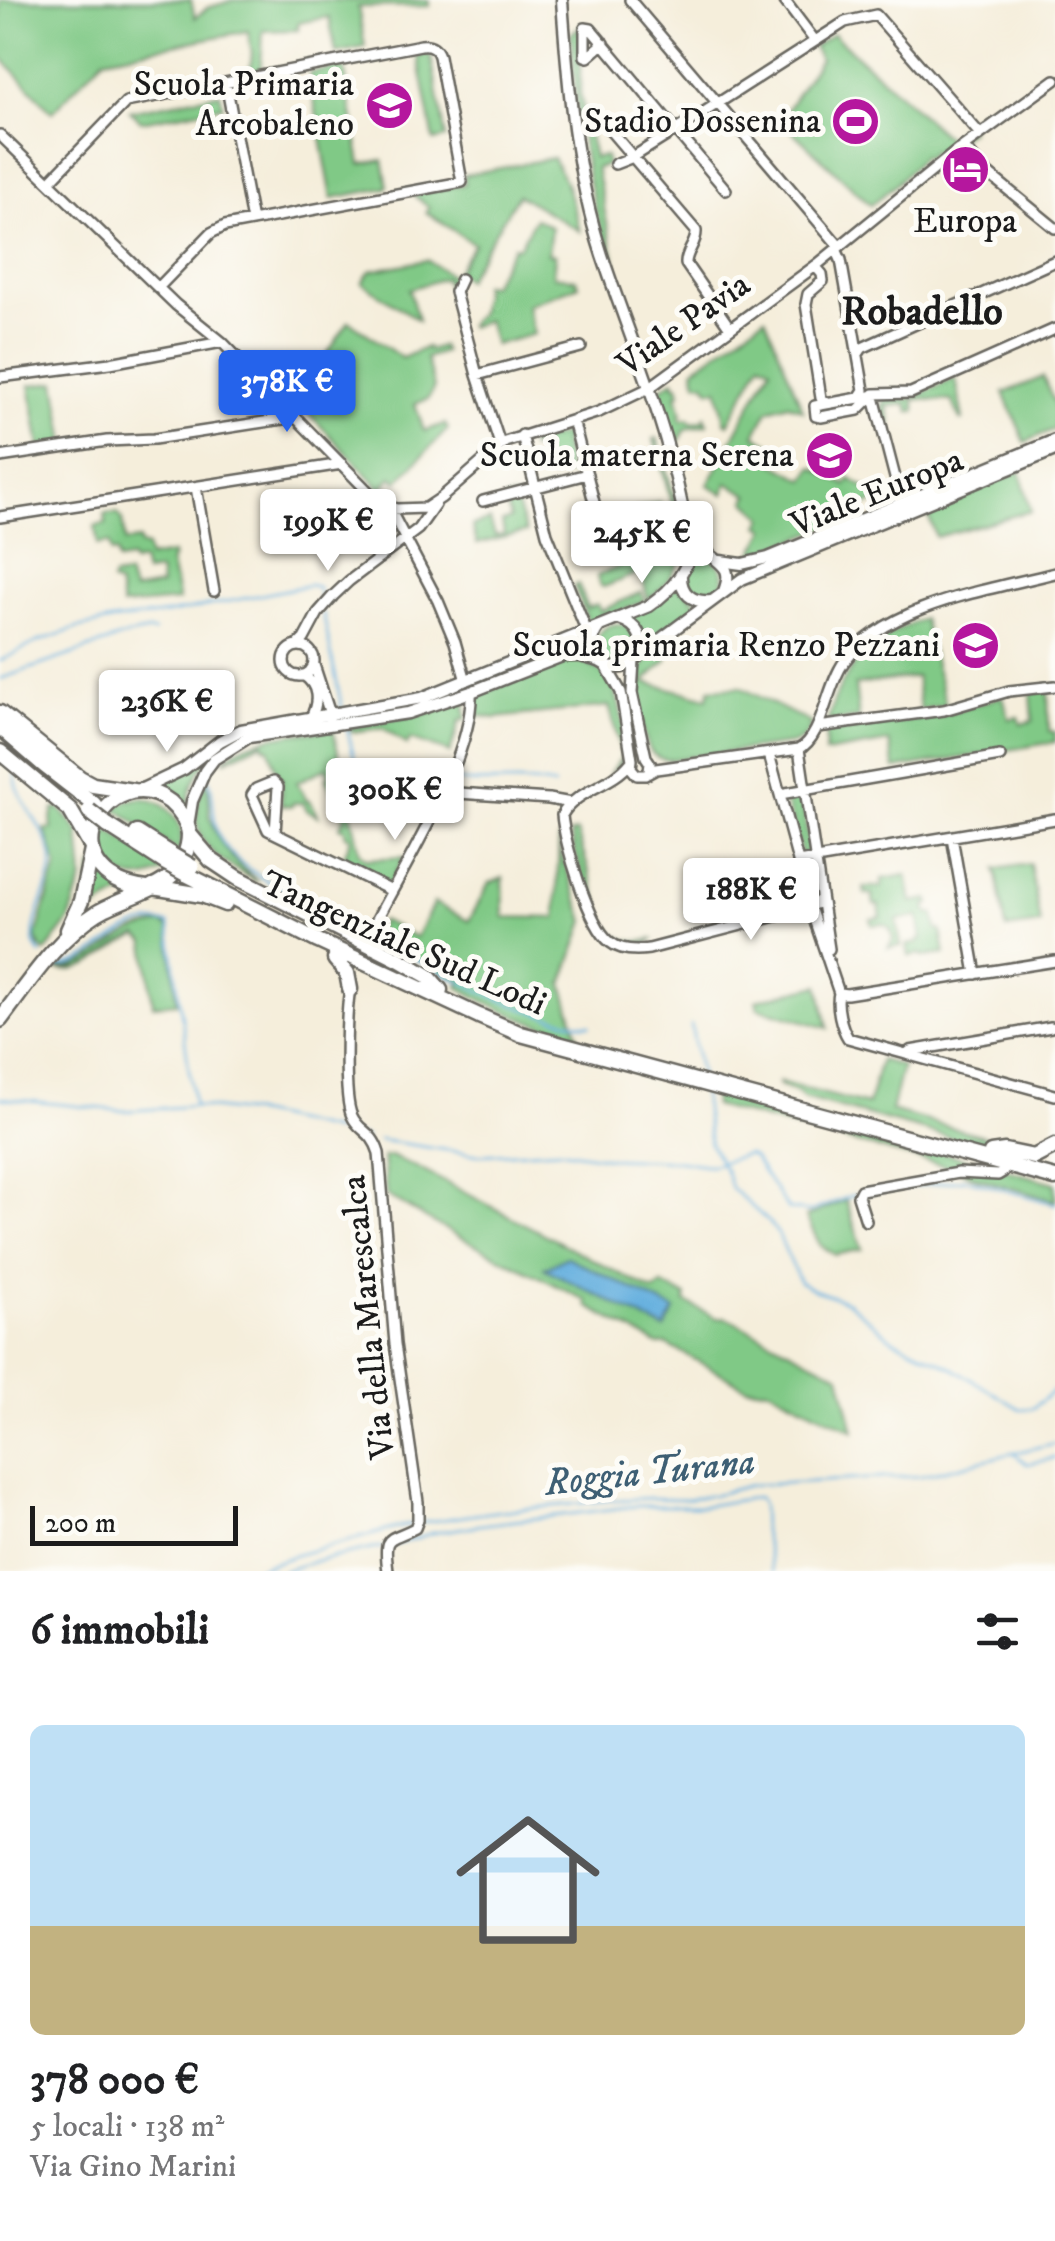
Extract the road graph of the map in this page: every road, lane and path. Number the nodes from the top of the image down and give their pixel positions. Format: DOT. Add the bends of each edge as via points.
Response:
graph roads {
  1 [pos="562,0"];
  2 [pos="630,0"];
  3 [pos="784,0"];
  4 [pos="815,40"];
  5 [pos="604,43"];
  6 [pos="1055,80"];
  7 [pos="226,83"];
  8 [pos="718,103"];
  9 [pos="608,129"];
  10 [pos="676,130"];
  11 [pos="980,134"];
  12 [pos="2,141"];
  13 [pos="964,153"];
  14 [pos="632,156"];
  15 [pos="615,164"];
  16 [pos="49,182"];
  17 [pos="726,190"];
  18 [pos="252,220"];
  19 [pos="1055,228"];
  20 [pos="838,247"];
  21 [pos="1055,261"];
  22 [pos="815,266"];
  23 [pos="461,279"];
  24 [pos="158,288"];
  25 [pos="730,328"];
  26 [pos="1055,329"];
  27 [pos="222,342"];
  28 [pos="581,347"];
  29 [pos="858,354"];
  30 [pos="477,375"];
  31 [pos="0,377"];
  32 [pos="649,388"];
  33 [pos="870,395"];
  34 [pos="827,403"];
  35 [pos="296,417"];
  36 [pos="574,420"];
  37 [pos="522,435"];
  38 [pos="1055,440"];
  39 [pos="500,444"];
  40 [pos="1055,450"];
  41 [pos="0,458"];
  42 [pos="342,464"];
  43 [pos="587,474"];
  44 [pos="196,486"];
  45 [pos="535,488"];
  46 [pos="680,488"];
  47 [pos="938,489"];
  48 [pos="444,496"];
  49 [pos="483,500"];
  50 [pos="378,503"];
  51 [pos="410,508"];
  52 [pos="0,517"];
  53 [pos="598,518"];
  54 [pos="422,522"];
  55 [pos="863,523"];
  56 [pos="400,530"];
  57 [pos="717,559"];
  58 [pos="769,562"];
  59 [pos="684,568"];
  60 [pos="1055,572"];
  61 [pos="214,591"];
  62 [pos="723,593"];
  63 [pos="712,601"];
  64 [pos="618,618"];
  65 [pos="311,626"];
  66 [pos="599,626"];
  67 [pos="587,632"];
  68 [pos="592,645"];
  69 [pos="297,646"];
  70 [pos="310,651"];
  71 [pos="636,660"];
  72 [pos="602,663"];
  73 [pos="314,665"];
  74 [pos="303,675"];
  75 [pos="469,686"];
  76 [pos="1055,686"];
  77 [pos="0,712"];
  78 [pos="310,717"];
  79 [pos="342,717"];
  80 [pos="0,727"];
  81 [pos="818,727"];
  82 [pos="0,739"];
  83 [pos="800,749"];
  84 [pos="0,752"];
  85 [pos="769,754"];
  86 [pos="1000,756"];
  87 [pos="632,761"];
  88 [pos="648,763"];
  89 [pos="637,774"];
  90 [pos="446,783"];
  91 [pos="604,783"];
  92 [pos="805,790"];
  93 [pos="136,791"];
  94 [pos="780,794"];
  95 [pos="571,803"];
  96 [pos="92,808"];
  97 [pos="1055,819"];
  98 [pos="188,830"];
  99 [pos="275,833"];
  100 [pos="952,837"];
  101 [pos="91,848"];
  102 [pos="816,858"];
  103 [pos="798,862"];
  104 [pos="150,888"];
  105 [pos="392,891"];
  106 [pos="822,899"];
  107 [pos="810,907"];
  108 [pos="377,919"];
  109 [pos="57,948"];
  110 [pos="335,960"];
  111 [pos="1055,961"];
  112 [pos="976,974"];
  113 [pos="370,975"];
  114 [pos="834,981"];
  115 [pos="350,988"];
  116 [pos="839,993"];
  117 [pos="444,996"];
  118 [pos="0,1020"];
  119 [pos="1051,1028"];
  120 [pos="906,1054"];
  121 [pos="710,1082"];
  122 [pos="1055,1095"];
  123 [pos="1055,1148"];
  124 [pos="991,1153"];
  125 [pos="1055,1162"];
  126 [pos="1006,1165"];
  127 [pos="1055,1170"];
  128 [pos="1055,1178"];
  129 [pos="866,1221"];
  130 [pos="388,1571"];
  1 -- 32 [label="street" via="586,197"];
  2 -- 8 [label="street"];
  3 -- 4 [label="street"];
  4 -- 8 [label="street"];
  4 -- 11 [label="street" via="845,22 876,15"];
  5 -- 10 [label="street"];
  6 -- 11 [label="street"];
  7 -- 16 [label="street" via="126,102"];
  7 -- 18 [label="street"];
  7 -- 18 [label="street" via="421,45 439,56 462,182"];
  8 -- 10 [label="street"];
  8 -- 20 [label="street"];
  9 -- 14 [label="street"];
  10 -- 14 [label="street"];
  10 -- 17 [label="street"];
  11 -- 13 [label="street, Viale Pavia"];
  12 -- 16 [label="street"];
  13 -- 19 [label="street"];
  13 -- 20 [label="street, Viale Pavia"];
  14 -- 15 [label="street"];
  14 -- 25 [label="street" via="695,229 686,264"];
  16 -- 24 [label="street"];
  18 -- 24 [label="street" via="211,233"];
  20 -- 22 [label="street, Viale Pavia"];
  20 -- 29 [label="street"];
  21 -- 29 [label="street"];
  22 -- 25 [label="street, Viale Pavia"];
  22 -- 34 [label="street" via="823,280 806,304"];
  23 -- 30 [label="street" via="455,292"];
  24 -- 27 [label="street"];
  25 -- 32 [label="street, Viale Pavia"];
  26 -- 33 [label="street" via="911,393"];
  27 -- 31 [label="street"];
  27 -- 35 [label="street"];
  28 -- 30 [label="street"];
  29 -- 33 [label="street"];
  30 -- 39 [label="street"];
  32 -- 36 [label="street, Viale Pavia"];
  32 -- 46 [label="street"];
  33 -- 34 [label="street"];
  33 -- 34 [label="street" via="858,410 817,417 814,407"];
  33 -- 47 [label="street" via="898,490 922,483"];
  35 -- 41 [label="street"];
  35 -- 42 [label="street"];
  36 -- 37 [label="street, Viale Pavia"];
  36 -- 43 [label="street"];
  37 -- 39 [label="street, Viale Pavia"];
  37 -- 45 [label="street"];
  38 -- 47 [label="street, Viale Europa"];
  39 -- 48 [label="street, Viale Pavia"];
  40 -- 55 [label="street, Viale Europa"];
  42 -- 44 [label="street"];
  42 -- 50 [label="street"];
  43 -- 45 [label="street"];
  43 -- 53 [label="street"];
  44 -- 52 [label="street"];
  44 -- 61 [label="street"];
  45 -- 49 [label="street"];
  45 -- 67 [label="street"];
  46 -- 57 [label="street" via="699,541"];
  46 -- 59 [label="street" via="690,534"];
  47 -- 55 [label="street, Viale Europa"];
  48 -- 51 [label="street, Viale Pavia" via="426,508"];
  48 -- 54 [label="street, Viale Pavia"];
  50 -- 51 [label="street"];
  50 -- 56 [label="street"];
  51 -- 54 [label="street"];
  51 -- 56 [label="street" via="399,513"];
  54 -- 56 [label="street, Viale Pavia" via="415,532"];
  55 -- 58 [label="street, Viale Europa"];
  56 -- 65 [label="street, Viale Pavia" via="391,549 349,581"];
  56 -- 75 [label="street" via="438,601"];
  57 -- 58 [label="street, Viale Europa"];
  57 -- 59 [label="street, Viale Europa" via="699,555"];
  57 -- 62 [label="street" via="728,573"];
  58 -- 62 [label="street, Viale Europa"];
  59 -- 63 [label="street" via="686,593"];
  59 -- 64 [label="street, Viale Europa" via="656,600"];
  60 -- 81 [label="street" via="886,625 841,666"];
  62 -- 63 [label="street, Viale Europa"];
  63 -- 71 [label="street, Viale Europa"];
  64 -- 66 [label="street, Viale Europa"];
  64 -- 71 [label="street" via="640,633"];
  65 -- 69 [label="street, Viale Pavia"];
  65 -- 70 [label="street, Viale Pavia"];
  66 -- 67 [label="street, Viale Europa"];
  66 -- 68 [label="street"];
  67 -- 68 [label="street"];
  67 -- 75 [label="street, Viale Europa"];
  68 -- 72 [label="street"];
  69 -- 70 [label="street"];
  69 -- 74 [label="street" via="285,664"];
  70 -- 73 [label="street"];
  71 -- 72 [label="street, Viale Europa" via="624,668"];
  71 -- 88 [label="street" via="632,693"];
  72 -- 75 [label="street, Viale Europa" via="556,657"];
  72 -- 87 [label="street" via="621,692"];
  73 -- 74 [label="street"];
  73 -- 79 [label="street"];
  74 -- 78 [label="street" via="316,692"];
  75 -- 79 [label="street, Viale Europa"];
  75 -- 90 [label="street" via="469,721"];
  76 -- 81 [label="street"];
  77 -- 93 [label="main road" via="80,778"];
  78 -- 79 [label="street, Viale Europa"];
  78 -- 93 [label="street, Viale Europa" via="241,730"];
  79 -- 98 [label="street, Viale Europa" via="263,734 214,759 199,782"];
  80 -- 96 [label="main road"];
  81 -- 83 [label="street"];
  82 -- 96 [label="main road, Tangenziale Sud Lodi"];
  83 -- 85 [label="street"];
  83 -- 92 [label="street"];
  84 -- 101 [label="main road" via="70,810"];
  85 -- 88 [label="street" via="672,767"];
  85 -- 94 [label="street"];
  86 -- 92 [label="street"];
  87 -- 88 [label="street" via="638,756"];
  87 -- 89 [label="street"];
  87 -- 91 [label="street"];
  88 -- 89 [label="street" via="645,774"];
  89 -- 91 [label="street"];
  90 -- 95 [label="street"];
  90 -- 105 [label="street"];
  91 -- 95 [label="street"];
  92 -- 94 [label="street"];
  92 -- 102 [label="street"];
  93 -- 98 [label="main road" via="170,803"];
  93 -- 101 [label="main road" via="104,808"];
  94 -- 103 [label="street"];
  95 -- 107 [label="street" via="562,819 578,879 595,923 618,947 634,951 682,941"];
  96 -- 117 [label="main road, Tangenziale Sud Lodi, bridge" via="189,871"];
  97 -- 100 [label="street"];
  98 -- 104 [label="main road" via="180,866"];
  98 -- 117 [label="main road" via="221,867 428,976"];
  99 -- 99 [label="street" via="278,787 273,782 252,795 266,828"];
  99 -- 105 [label="street"];
  100 -- 102 [label="street"];
  100 -- 112 [label="street"];
  101 -- 104 [label="main road" via="106,875"];
  101 -- 109 [label="main road" via="82,901"];
  102 -- 103 [label="street"];
  102 -- 106 [label="street"];
  103 -- 107 [label="street"];
  104 -- 109 [label="main road" via="94,914"];
  104 -- 110 [label="main road" via="221,902"];
  105 -- 108 [label="street"];
  106 -- 107 [label="street"];
  106 -- 114 [label="street"];
  107 -- 114 [label="street"];
  109 -- 118 [label="main road"];
  110 -- 113 [label="main road"];
  110 -- 115 [label="main road"];
  111 -- 112 [label="street"];
  112 -- 116 [label="street"];
  113 -- 115 [label="main road"];
  113 -- 117 [label="main road"];
  114 -- 116 [label="street"];
  115 -- 130 [label="street, Via della Marescalca" via="348,1103 378,1153 418,1502 413,1530 389,1540"];
  116 -- 120 [label="street" via="846,1036"];
  117 -- 121 [label="main road, Tangenziale Sud Lodi"];
  119 -- 120 [label="street"];
  120 -- 122 [label="street"];
  121 -- 124 [label="main road, Tangenziale Sud Lodi"];
  121 -- 126 [label="main road, Tangenziale Sud Lodi"];
  123 -- 124 [label="main road" via="1034,1157"];
  123 -- 125 [label="main road"];
  124 -- 127 [label="main road, Tangenziale Sud Lodi"];
  126 -- 128 [label="main road, Tangenziale Sud Lodi"];
  126 -- 129 [label="street" via="998,1175 958,1173 858,1194"];
}
